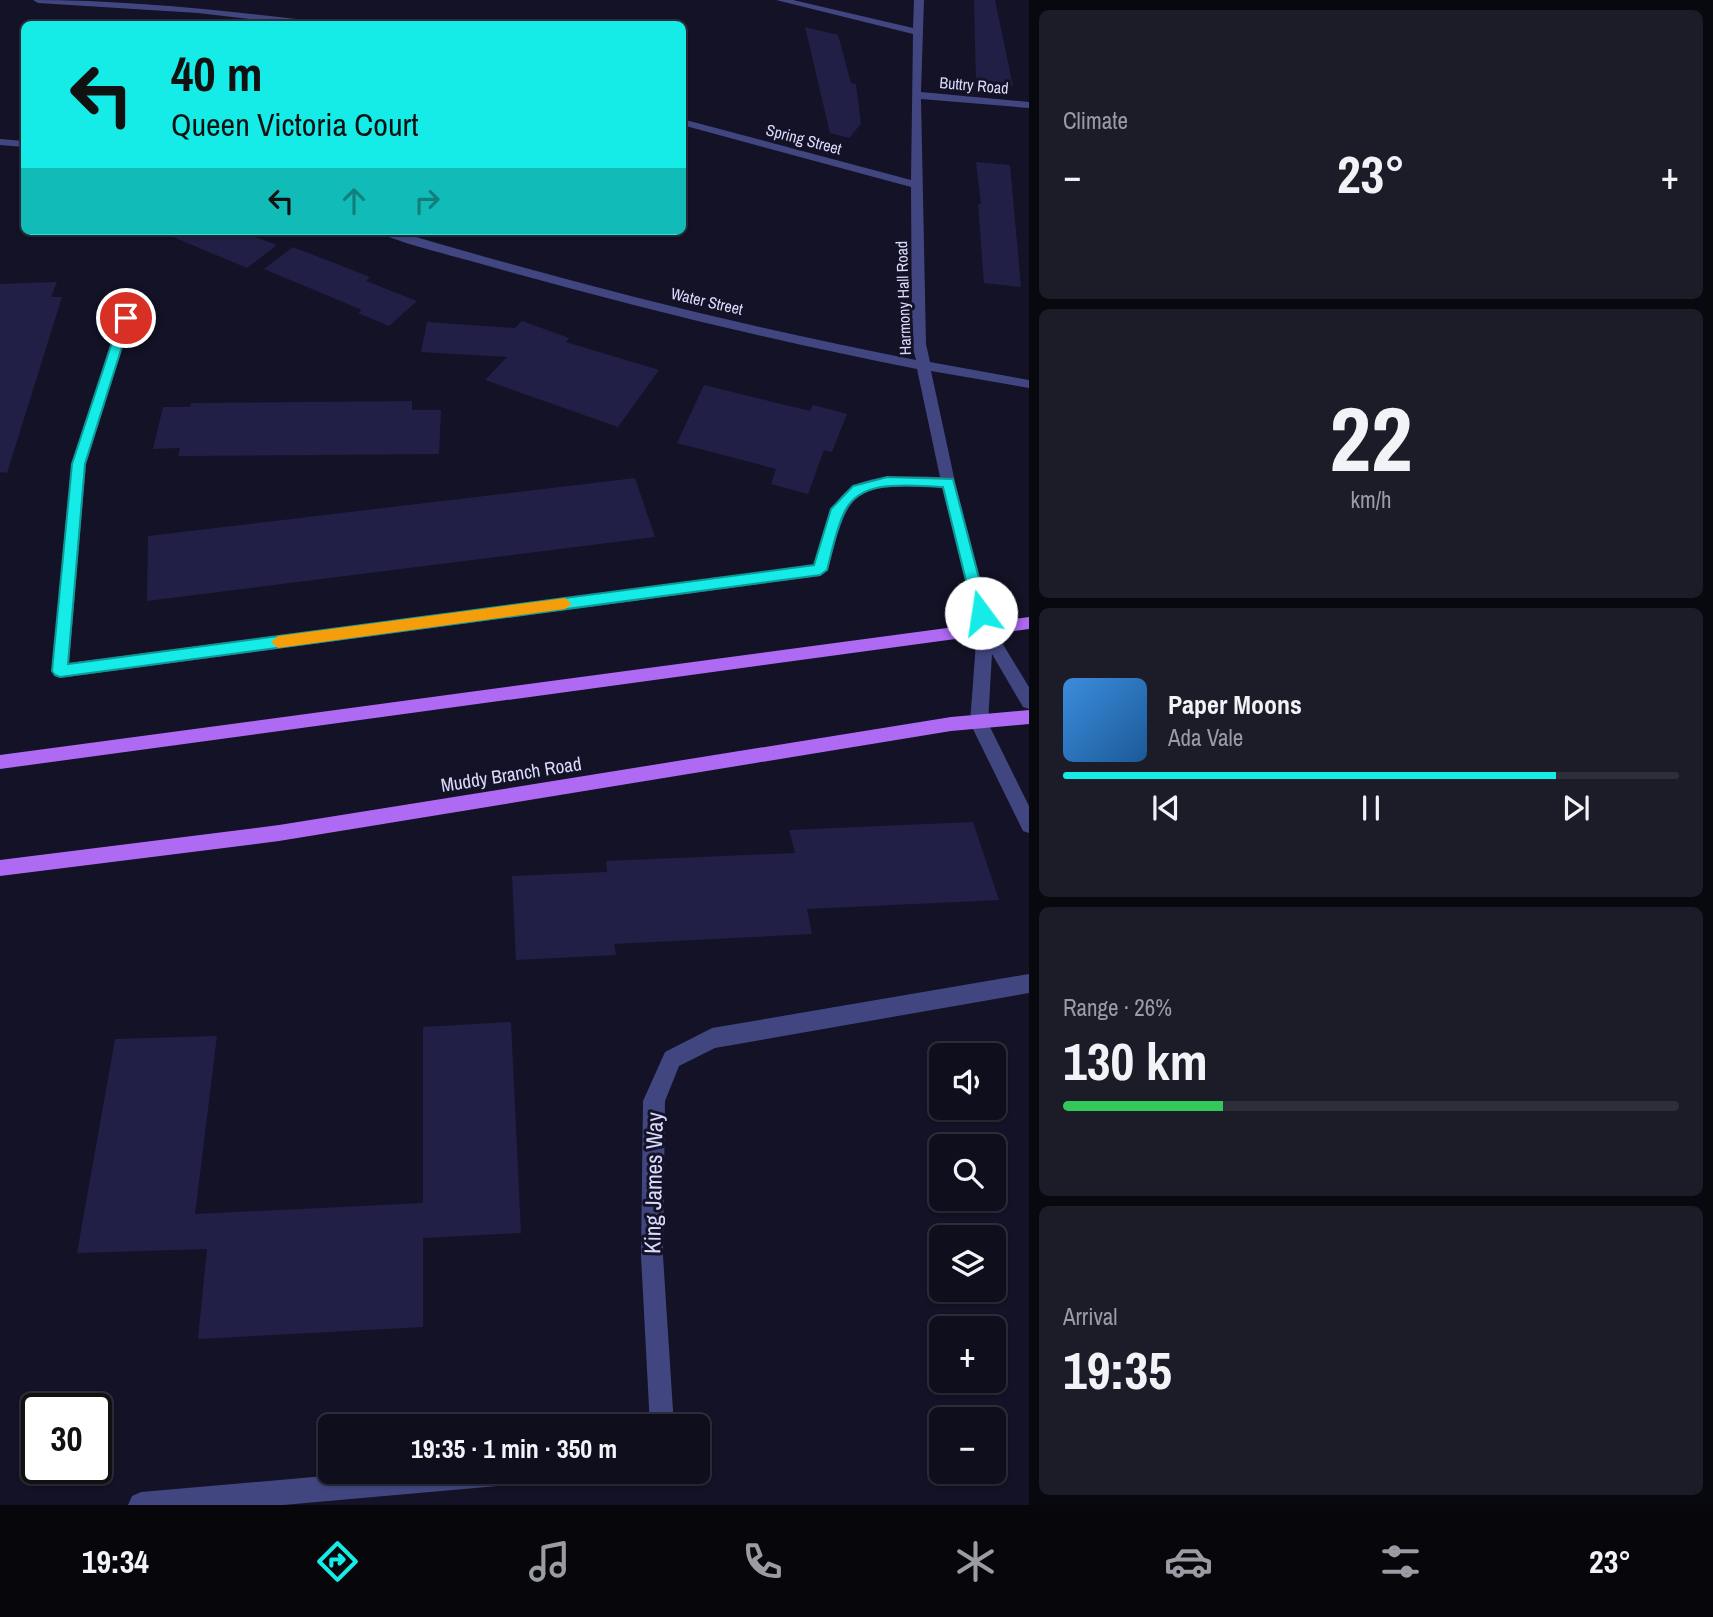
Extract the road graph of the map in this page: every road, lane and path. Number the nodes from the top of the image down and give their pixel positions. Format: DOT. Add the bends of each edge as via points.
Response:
graph roads {
  1 [pos="38,0"];
  2 [pos="781,0"];
  3 [pos="919,0"];
  4 [pos="288,21"];
  5 [pos="919,33"];
  6 [pos="916,95"];
  7 [pos="1029,105"];
  8 [pos="686,123"];
  9 [pos="0,142"];
  10 [pos="21,144"];
  11 [pos="918,186"];
  12 [pos="397,235"];
  13 [pos="133,295"];
  14 [pos="924,367"];
  15 [pos="1029,384"];
  16 [pos="948,482"];
  17 [pos="1029,623"];
  18 [pos="985,629"];
  19 [pos="1029,702"];
  20 [pos="1029,717"];
  21 [pos="979,723"];
  22 [pos="0,762"];
  23 [pos="1029,825"];
  24 [pos="0,868"];
  25 [pos="1029,983"];
  26 [pos="661,1414"];
  27 [pos="375,1484"];
  28 [pos="141,1505"];
  1 -- 4 [label="street"];
  2 -- 5 [label="street"];
  3 -- 5 [label="street, Harmony Hall Road"];
  5 -- 6 [label="street, Harmony Hall Road"];
  6 -- 7 [label="street, Buttry Road"];
  6 -- 11 [label="street, Harmony Hall Road"];
  8 -- 11 [label="street, Spring Street"];
  9 -- 10 [label="street"];
  11 -- 14 [label="street, Harmony Hall Road" via="919,344"];
  12 -- 14 [label="street, Water Street" via="669,310"];
  13 -- 16 [label="street" via="79,464 60,671 820,570 838,509 858,489 887,482"];
  14 -- 15 [label="street, Water Street"];
  14 -- 16 [label="street, Harmony Hall Road"];
  16 -- 18 [label="street, Harmony Hall Road"];
  17 -- 18 [label="main road"];
  18 -- 19 [label="street"];
  18 -- 21 [label="street"];
  18 -- 22 [label="main road"];
  20 -- 21 [label="main road, Muddy Branch Road"];
  21 -- 23 [label="street"];
  21 -- 24 [label="main road, Muddy Branch Road" via="880,735 279,833"];
  25 -- 26 [label="street, King James Way" via="712,1038 672,1059 654,1101 652,1256"];
  27 -- 28 [label="street"];
}
